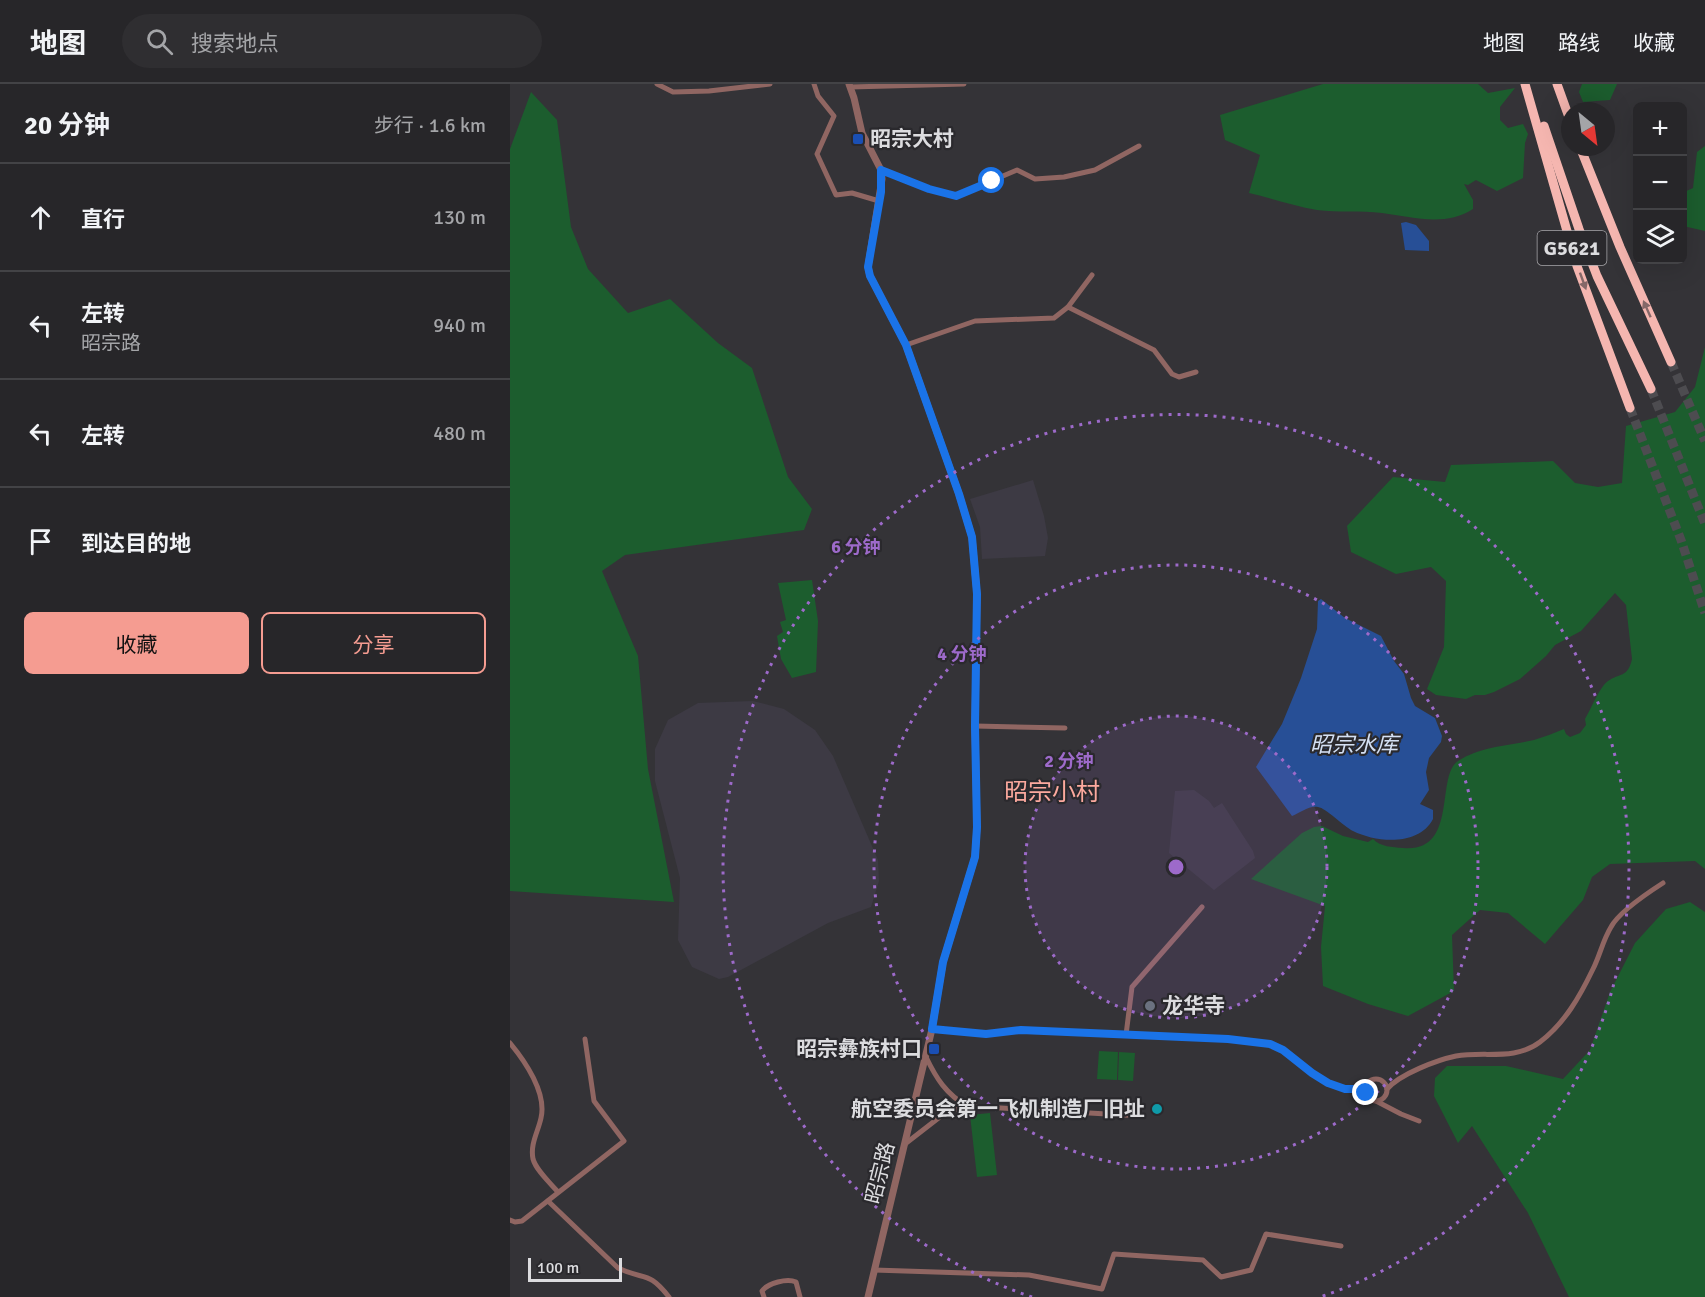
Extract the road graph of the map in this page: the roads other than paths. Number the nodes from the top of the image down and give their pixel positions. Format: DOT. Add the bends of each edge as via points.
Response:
graph roads {
  1 [pos="657,84"];
  2 [pos="771,84"];
  3 [pos="813,84"];
  4 [pos="964,84"];
  5 [pos="1528,84"];
  6 [pos="1557,84"];
  7 [pos="850,85"];
  8 [pos="1564,102"];
  9 [pos="1139,146"];
  10 [pos="1584,156"];
  11 [pos="881,170"];
  12 [pos="879,201"];
  13 [pos="1092,275"];
  14 [pos="1068,307"];
  15 [pos="906,345"];
  16 [pos="1671,362"];
  17 [pos="1196,372"];
  18 [pos="1650,389"];
  19 [pos="1630,408"];
  20 [pos="975,726"];
  21 [pos="1065,728"];
  22 [pos="1663,883"];
  23 [pos="1202,907"];
  24 [pos="932,1029"];
  25 [pos="1126,1035"];
  26 [pos="585,1039"];
  27 [pos="510,1043"];
  28 [pos="926,1057"];
  29 [pos="1397,1079"];
  30 [pos="1381,1080"];
  31 [pos="1366,1089"];
  32 [pos="1387,1090"];
  33 [pos="1376,1101"];
  34 [pos="967,1106"];
  35 [pos="1394,1109"];
  36 [pos="1141,1116"];
  37 [pos="1419,1121"];
  38 [pos="904,1144"];
  39 [pos="558,1192"];
  40 [pos="548,1201"];
  41 [pos="510,1220"];
  42 [pos="1341,1246"];
  43 [pos="874,1270"];
  44 [pos="669,1297"];
  45 [pos="764,1297"];
  46 [pos="800,1297"];
  47 [pos="868,1297"];
  1 -- 2 [label="street" via="673,92"];
  3 -- 12 [label="street" via="834,116 817,154 836,195 852,193"];
  4 -- 7 [label="street"];
  5 -- 18 [label="highway, G5621" via="1600,282"];
  5 -- 19 [label="highway, G5621, one-way" via="1577,266"];
  6 -- 8 [label="highway"];
  7 -- 11 [label="street" via="862,133"];
  9 -- 11 [label="street" via="1095,170 1035,179 1017,170 956,196"];
  16 -- 10 [label="highway, G5621, one-way"];
  11 -- 12 [label="street, 昭宗路"];
  12 -- 15 [label="street, 昭宗路" via="868,267"];
  13 -- 14 [label="street"];
  14 -- 15 [label="street" via="1054,318 975,321"];
  14 -- 17 [label="street" via="1154,350 1172,374 1179,377"];
  15 -- 20 [label="street, 昭宗路" via="972,537 977,594"];
  20 -- 21 [label="street"];
  20 -- 24 [label="street, 昭宗路" via="975,857 943,962"];
  22 -- 29 [label="street" via="1642,896 1611,925 1567,1016 1539,1043 1508,1055 1456,1056"];
  23 -- 25 [label="street" via="1132,987"];
  24 -- 25 [label="street" via="986,1034 1021,1030"];
  24 -- 28 [label="street, 昭宗路"];
  25 -- 31 [label="street" via="1270,1044 1328,1083 1345,1089"];
  26 -- 39 [label="street" via="594,1101 624,1141"];
  27 -- 39 [label="street" via="532,1076 540,1098 542,1116 531,1148 533,1162"];
  28 -- 34 [label="street" via="940,1084"];
  28 -- 38 [label="street, 昭宗路"];
  29 -- 30 [label="street"];
  29 -- 32 [label="street"];
  30 -- 31 [label="street" via="1371,1081"];
  30 -- 32 [label="street"];
  31 -- 33 [label="street" via="1367,1096"];
  32 -- 33 [label="street"];
  32 -- 35 [label="street"];
  33 -- 35 [label="street"];
  34 -- 36 [label="street"];
  34 -- 38 [label="street" via="945,1113"];
  35 -- 37 [label="street"];
  38 -- 43 [label="street, 昭宗路"];
  39 -- 40 [label="street"];
  40 -- 41 [label="street" via="522,1221"];
  40 -- 44 [label="street" via="618,1268 648,1276"];
  42 -- 43 [label="street" via="1266,1234 1251,1270 1221,1277 1203,1260 1114,1254 1102,1289 1029,1275"];
  43 -- 47 [label="street, 昭宗路"];
  45 -- 46 [label="street" via="762,1291 766,1286 789,1280 796,1282"];
}
